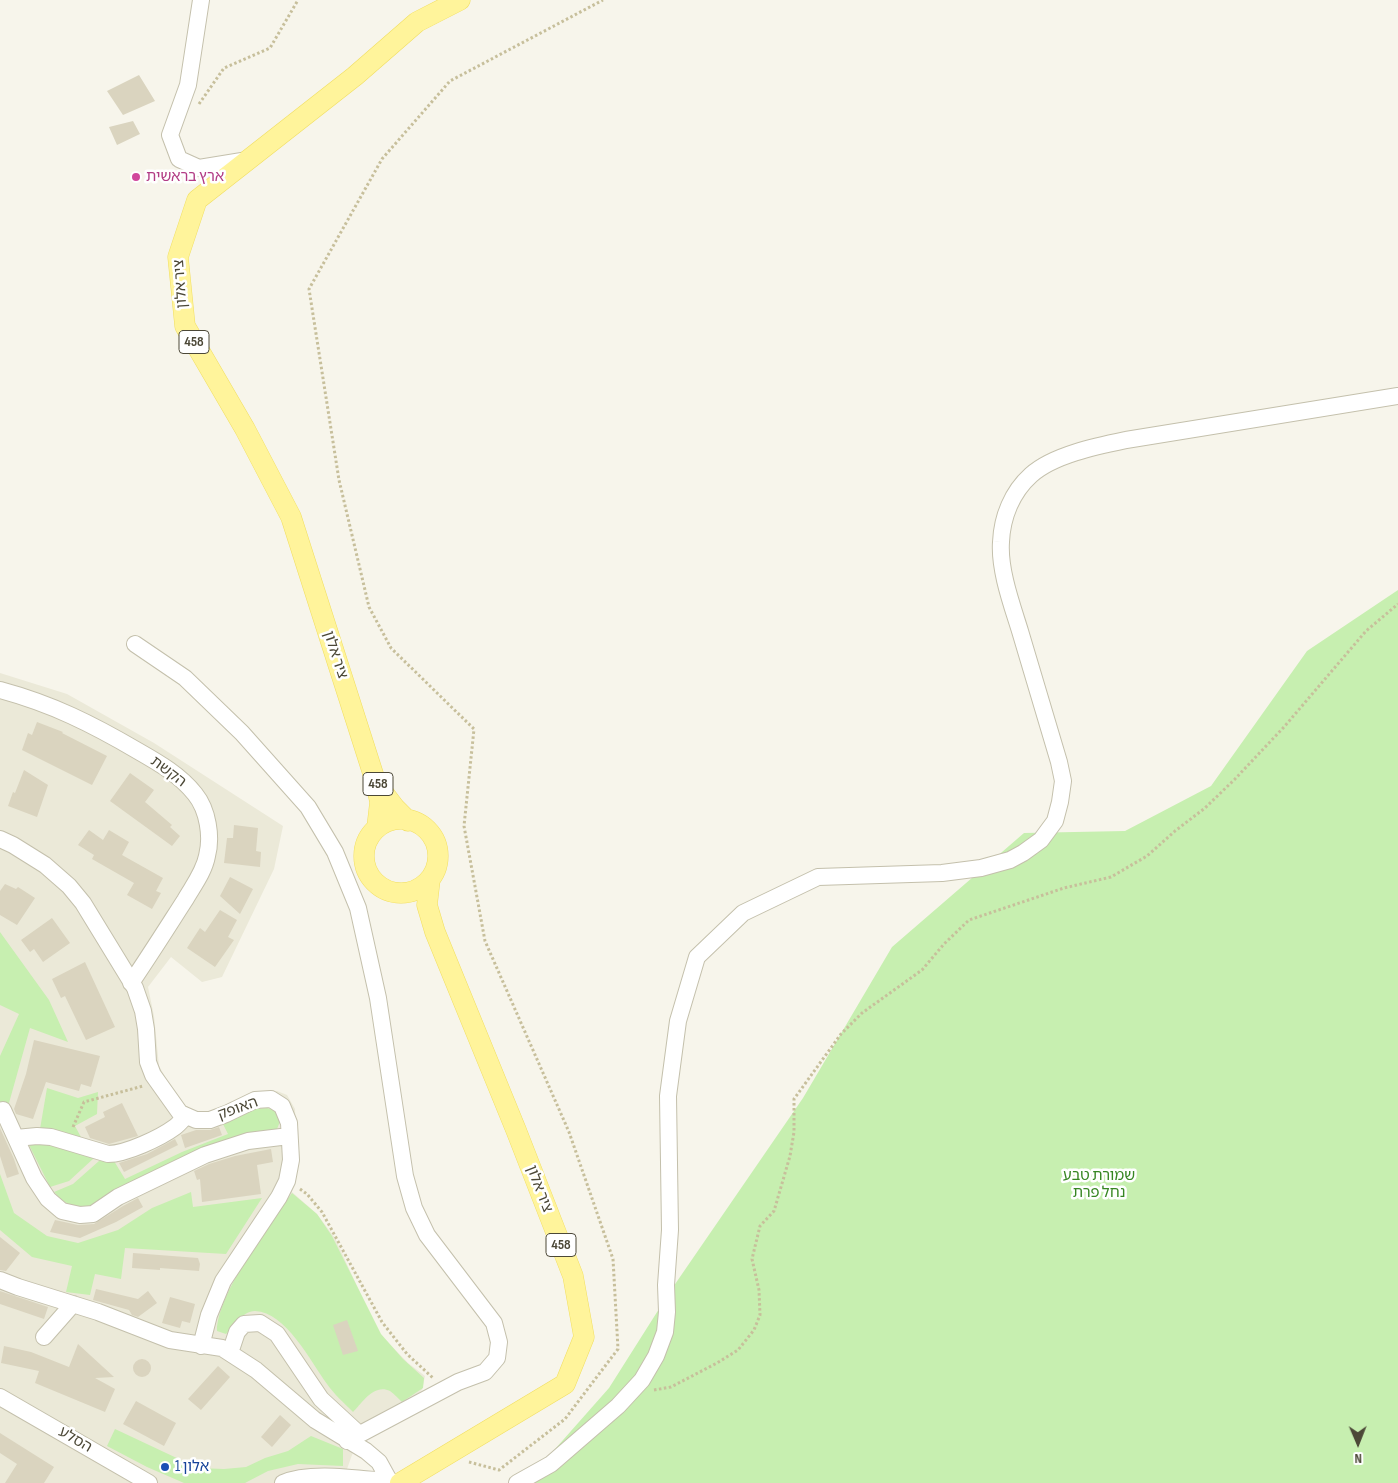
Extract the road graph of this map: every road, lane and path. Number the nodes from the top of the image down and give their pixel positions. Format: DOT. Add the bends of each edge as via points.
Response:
graph roads {
  1 [pos="201,0"];
  2 [pos="298,0"];
  3 [pos="460,0"];
  4 [pos="603,0"];
  5 [pos="194,109"];
  6 [pos="248,160"];
  7 [pos="1398,396"];
  8 [pos="1398,604"];
  9 [pos="135,644"];
  10 [pos="0,690"];
  11 [pos="376,783"];
  12 [pos="408,821"];
  13 [pos="377,828"];
  14 [pos="0,839"];
  15 [pos="430,879"];
  16 [pos="394,892"];
  17 [pos="435,932"];
  18 [pos="131,983"];
  19 [pos="158,1082"];
  20 [pos="3,1110"];
  21 [pos="186,1116"];
  22 [pos="289,1136"];
  23 [pos="16,1138"];
  24 [pos="67,1141"];
  25 [pos="287,1181"];
  26 [pos="0,1280"];
  27 [pos="73,1304"];
  28 [pos="44,1337"];
  29 [pos="201,1346"];
  30 [pos="230,1353"];
  31 [pos="445,1389"];
  32 [pos="631,1391"];
  33 [pos="0,1397"];
  34 [pos="353,1437"];
  35 [pos="446,1455"];
  36 [pos="149,1483"];
  37 [pos="283,1483"];
  38 [pos="398,1483"];
  39 [pos="517,1483"];
  1 -- 6 [label="street" via="188,85 170,135 180,159 200,168"];
  2 -- 5 [label="path" via="270,48 224,68"];
  3 -- 6 [label="main road, ציר אלון / 458" via="417,22 355,76"];
  4 -- 35 [label="path" via="450,81 382,159 309,289 339,480 369,607 391,648 474,729 464,826 485,941 569,1132 613,1259 618,1349 565,1419 499,1470"];
  6 -- 11 [label="main road, ציר אלון / 458" via="196,200 178,257 185,326 291,517"];
  7 -- 32 [label="street" via="1089,448 1031,474 1012,498 1000,544 1003,568 1063,781 1055,821 1041,840 1023,853 981,868 942,873 818,877 743,913 697,957 678,1021 668,1096 670,1230 665,1332 656,1356 642,1380"];
  8 -- 32 [label="path" via="1366,630 1235,779 1147,856 1111,877 1064,888 969,920 922,970 862,1013 841,1034 794,1099 790,1156 774,1211 760,1226 752,1259 759,1290 760,1315 754,1330 738,1350 671,1387"];
  9 -- 31 [label="street" via="185,678 242,733 308,807 335,852 352,892 378,998 405,1176 414,1208 427,1235 494,1322 499,1342 497,1358 485,1372"];
  10 -- 18 [label="street, הקשת" via="48,704 102,729 179,776 197,796 209,832 209,847 202,872"];
  11 -- 12 [label="main road, ציר אלון / 458"];
  11 -- 13 [label="main road, ציר אלון / 458" via="380,802"];
  12 -- 13 [label="main road" via="392,821"];
  12 -- 15 [label="main road" via="423,827 434,840 438,856"];
  13 -- 16 [label="main road" via="365,849 365,865 373,880"];
  14 -- 18 [label="street" via="45,864 69,886 96,922"];
  15 -- 16 [label="main road" via="410,892"];
  15 -- 17 [label="main road, ציר אלון / 458" via="427,904"];
  16 -- 17 [label="main road, ציר אלון / 458" via="408,902"];
  17 -- 35 [label="main road, ציר אלון / 458" via="573,1276 584,1337 565,1384"];
  18 -- 19 [label="street" via="144,1011 148,1062"];
  19 -- 21 [label="street" via="180,1113"];
  19 -- 24 [label="path" via="84,1102"];
  20 -- 23 [label="street"];
  21 -- 22 [label="street, האופק" via="210,1120 255,1100 271,1099 282,1106 289,1123"];
  21 -- 24 [label="street" via="175,1127 148,1142 116,1154"];
  22 -- 23 [label="street" via="248,1141 205,1156 118,1198 93,1214 80,1215 62,1211 48,1199 34,1178"];
  22 -- 25 [label="street, האופק" via="291,1160"];
  23 -- 24 [label="street" via="37,1136"];
  25 -- 29 [label="street, האופק" via="224,1281 209,1315"];
  25 -- 31 [label="path" via="307,1194 322,1212 382,1322 407,1354"];
  26 -- 27 [label="street"];
  27 -- 28 [label="street"];
  27 -- 29 [label="street" via="170,1340"];
  29 -- 30 [label="street" via="222,1348"];
  30 -- 34 [label="street" via="256,1370 315,1420"];
  30 -- 34 [label="street" via="244,1324 260,1323 267,1327 277,1334 321,1399"];
  31 -- 34 [label="street"];
  32 -- 39 [label="street" via="551,1464"];
  33 -- 36 [label="street, הסלע"];
  34 -- 38 [label="street"];
  35 -- 38 [label="main road, ציר אלון / 458"];
  37 -- 38 [label="street" via="310,1477"];
}
